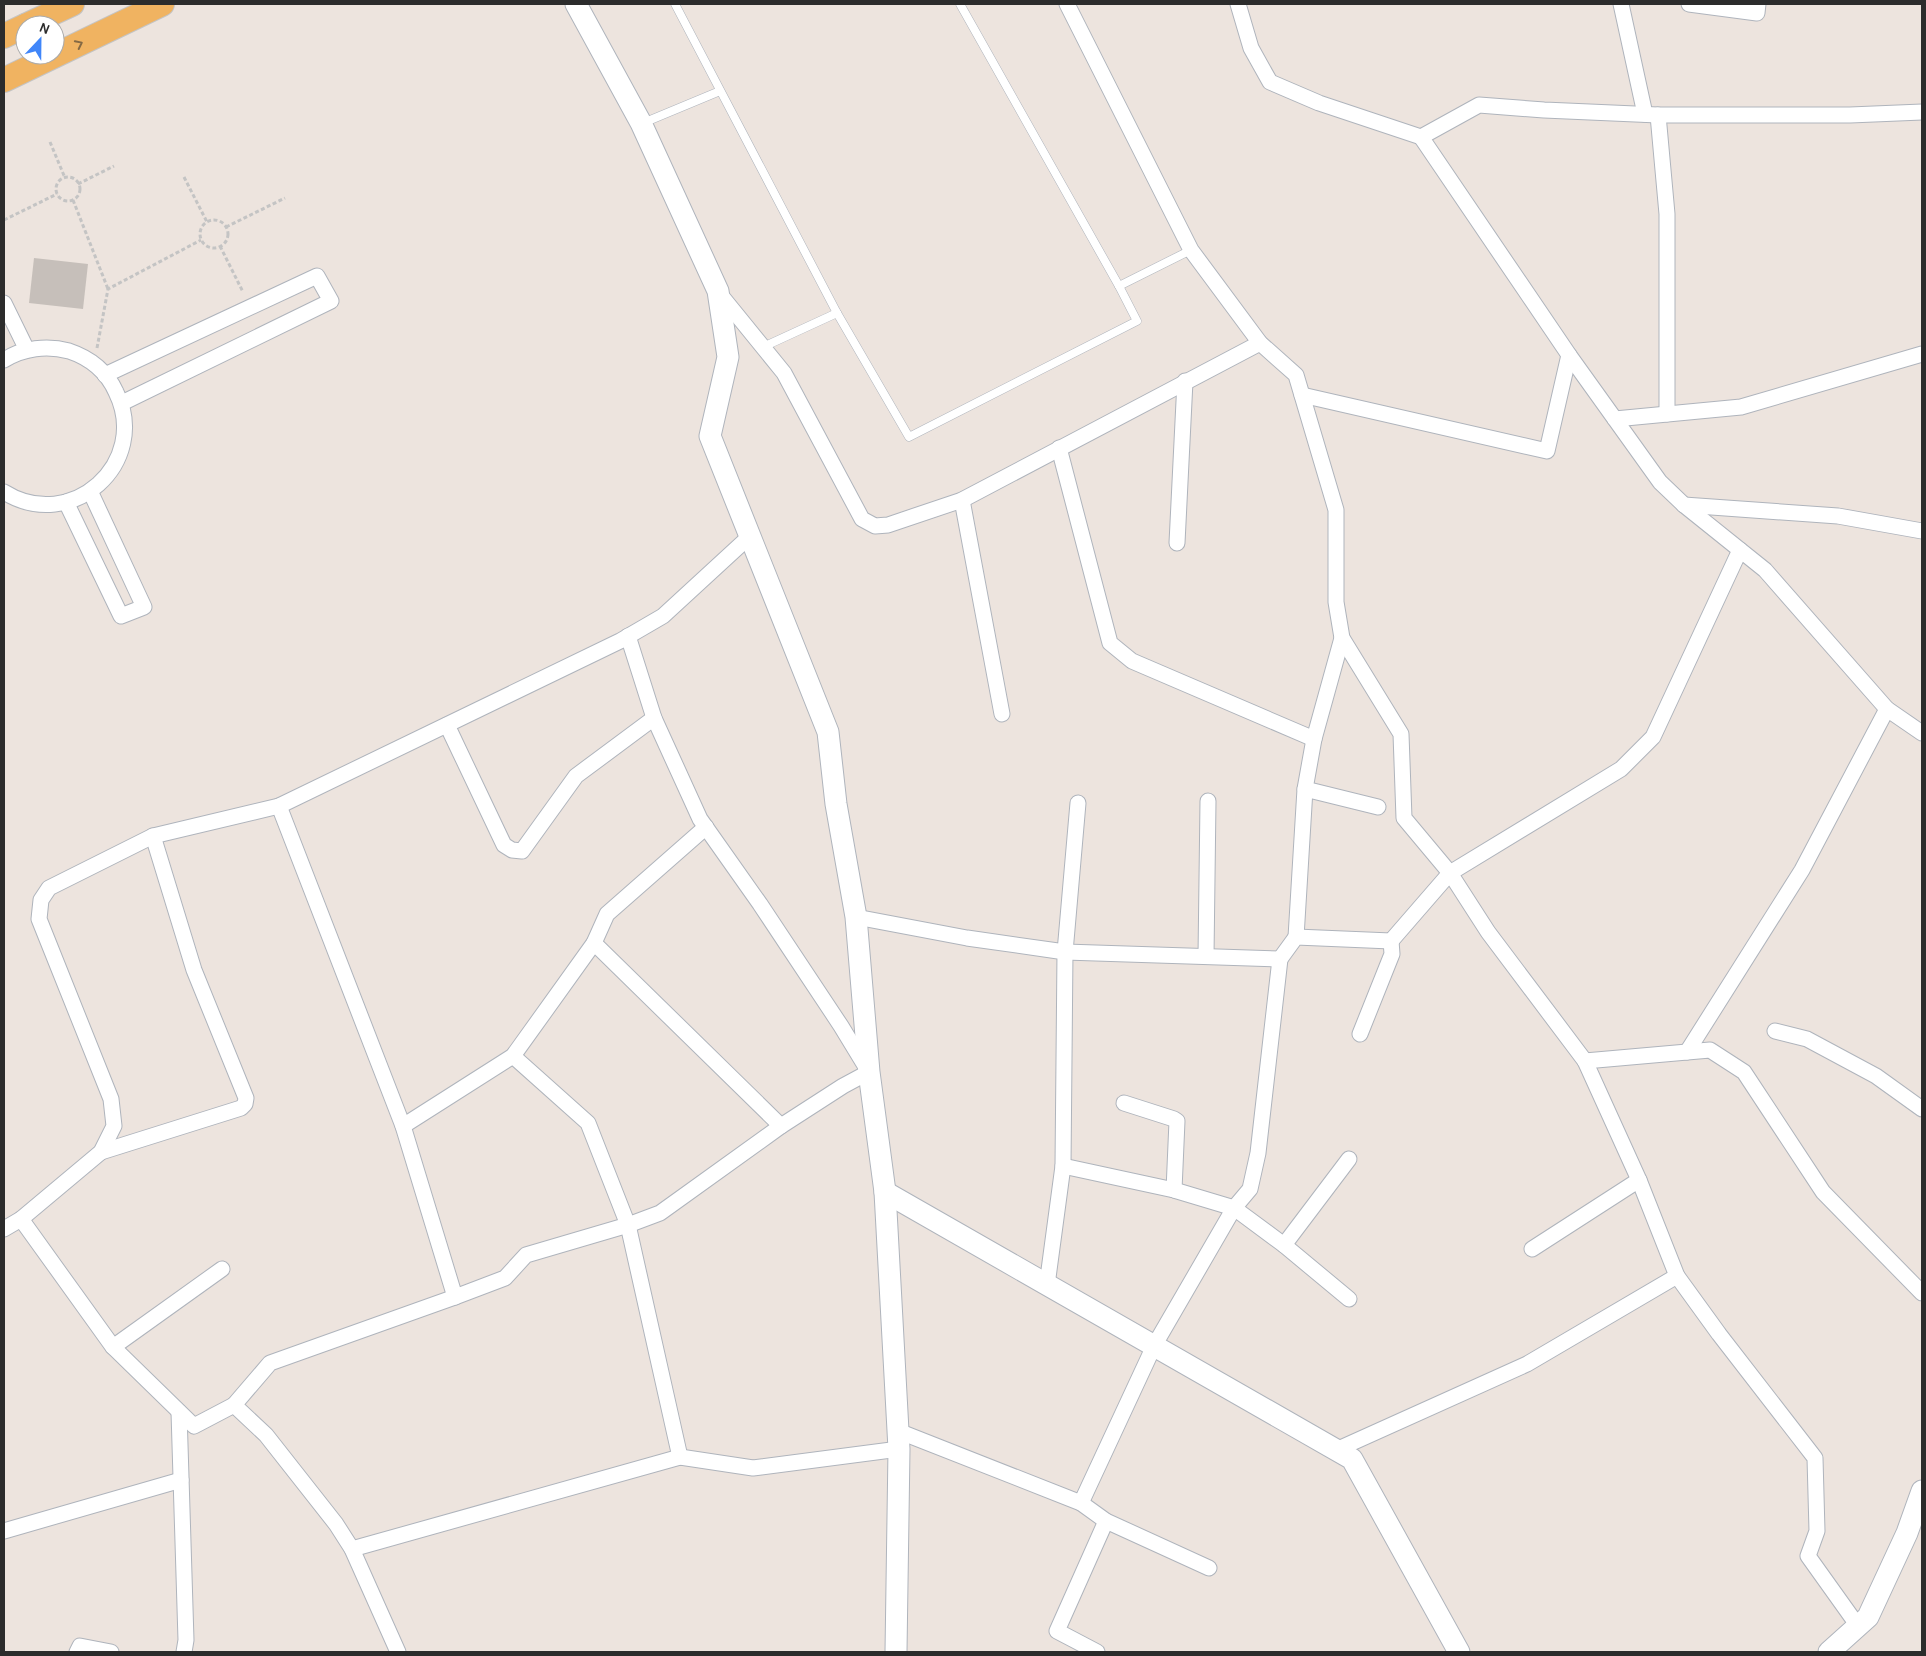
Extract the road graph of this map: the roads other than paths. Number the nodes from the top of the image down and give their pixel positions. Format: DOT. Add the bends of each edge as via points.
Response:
graph roads {
  1 [pos="72,4"];
  2 [pos="162,4"];
  3 [pos="576,4"];
  4 [pos="675,4"];
  5 [pos="960,4"];
  6 [pos="1067,4"];
  7 [pos="1238,4"];
  8 [pos="1621,4"];
  9 [pos="1689,4"];
  10 [pos="1758,4"];
  11 [pos="49,15"];
  12 [pos="4,80"];
  13 [pos="720,91"];
  14 [pos="1922,112"];
  15 [pos="1652,115"];
  16 [pos="641,123"];
  17 [pos="1421,137"];
  18 [pos="1191,250"];
  19 [pos="1119,286"];
  20 [pos="718,291"];
  21 [pos="4,303"];
  22 [pos="837,313"];
  23 [pos="1260,342"];
  24 [pos="763,347"];
  25 [pos="27,350"];
  26 [pos="1922,354"];
  27 [pos="1569,356"];
  28 [pos="4,360"];
  29 [pos="105,375"];
  30 [pos="1185,381"];
  31 [pos="1302,395"];
  32 [pos="122,403"];
  33 [pos="1667,414"];
  34 [pos="1615,419"];
  35 [pos="1059,448"];
  36 [pos="90,491"];
  37 [pos="4,492"];
  38 [pos="962,500"];
  39 [pos="66,502"];
  40 [pos="1684,505"];
  41 [pos="1922,531"];
  42 [pos="750,536"];
  43 [pos="1176,543"];
  44 [pos="1740,550"];
  45 [pos="628,636"];
  46 [pos="1342,638"];
  47 [pos="1887,709"];
  48 [pos="1002,714"];
  49 [pos="654,718"];
  50 [pos="447,725"];
  51 [pos="1922,733"];
  52 [pos="1314,739"];
  53 [pos="1305,789"];
  54 [pos="1208,801"];
  55 [pos="1078,803"];
  56 [pos="279,806"];
  57 [pos="1378,807"];
  58 [pos="706,827"];
  59 [pos="153,836"];
  60 [pos="1450,873"];
  61 [pos="856,917"];
  62 [pos="1296,937"];
  63 [pos="1391,942"];
  64 [pos="594,943"];
  65 [pos="1066,952"];
  66 [pos="1206,956"];
  67 [pos="1280,958"];
  68 [pos="1775,1030"];
  69 [pos="1360,1034"];
  70 [pos="1687,1052"];
  71 [pos="513,1056"];
  72 [pos="1585,1060"];
  73 [pos="869,1072"];
  74 [pos="1124,1103"];
  75 [pos="1922,1109"];
  76 [pos="403,1126"];
  77 [pos="781,1126"];
  78 [pos="101,1152"];
  79 [pos="1349,1159"];
  80 [pos="1063,1166"];
  81 [pos="1638,1180"];
  82 [pos="1174,1190"];
  83 [pos="885,1192"];
  84 [pos="1234,1208"];
  85 [pos="21,1219"];
  86 [pos="628,1225"];
  87 [pos="4,1229"];
  88 [pos="1284,1245"];
  89 [pos="1532,1249"];
  90 [pos="222,1269"];
  91 [pos="1677,1276"];
  92 [pos="1047,1285"];
  93 [pos="1922,1294"];
  94 [pos="456,1297"];
  95 [pos="1349,1299"];
  96 [pos="1154,1346"];
  97 [pos="113,1347"];
  98 [pos="234,1405"];
  99 [pos="179,1412"];
  100 [pos="899,1440"];
  101 [pos="1336,1450"];
  102 [pos="680,1457"];
  103 [pos="181,1480"];
  104 [pos="1922,1491"];
  105 [pos="1081,1503"];
  106 [pos="1106,1521"];
  107 [pos="4,1531"];
  108 [pos="352,1549"];
  109 [pos="1209,1568"];
  110 [pos="1858,1626"];
  111 [pos="78,1652"];
  112 [pos="111,1652"];
  113 [pos="184,1652"];
  114 [pos="398,1652"];
  115 [pos="896,1652"];
  116 [pos="1096,1652"];
  117 [pos="1459,1652"];
  118 [pos="1829,1652"];
  1 -- 11 [label="main road"];
  12 -- 2 [label="main road, one-way"];
  3 -- 16 [label="street"];
  4 -- 13 [label="lane"];
  5 -- 19 [label="lane"];
  6 -- 18 [label="street"];
  7 -- 17 [label="street" via="1251,48 1270,82 1320,103"];
  8 -- 15 [label="street"];
  9 -- 10 [label="street" via="1757,12"];
  13 -- 16 [label="lane"];
  13 -- 22 [label="lane"];
  14 -- 15 [label="street"];
  15 -- 17 [label="street" via="1478,105"];
  15 -- 33 [label="street" via="1667,214"];
  16 -- 20 [label="street"];
  17 -- 27 [label="street"];
  18 -- 19 [label="lane"];
  18 -- 23 [label="street"];
  19 -- 22 [label="lane" via="1137,321 909,437"];
  20 -- 24 [label="street"];
  20 -- 42 [label="street" via="728,357 710,436"];
  21 -- 25 [label="street"];
  22 -- 24 [label="lane"];
  23 -- 30 [label="street"];
  23 -- 31 [label="street" via="1296,375"];
  24 -- 38 [label="street" via="784,373 862,519 875,526 888,525"];
  25 -- 28 [label="street"];
  25 -- 29 [label="street" via="57,348 78,354"];
  26 -- 33 [label="street" via="1741,407"];
  27 -- 31 [label="street" via="1547,451"];
  27 -- 34 [label="street"];
  29 -- 32 [label="street"];
  29 -- 32 [label="street" via="317,276 331,301"];
  30 -- 35 [label="street"];
  30 -- 43 [label="street"];
  31 -- 46 [label="street" via="1336,510 1336,602"];
  32 -- 36 [label="street" via="126,426 122,448 113,468"];
  33 -- 34 [label="street"];
  34 -- 40 [label="street" via="1660,482"];
  35 -- 38 [label="street"];
  35 -- 52 [label="street" via="1110,643 1132,661"];
  36 -- 39 [label="street"];
  36 -- 39 [label="street" via="144,607 122,616"];
  37 -- 39 [label="street" via="36,504"];
  38 -- 48 [label="street"];
  40 -- 41 [label="street" via="1838,516"];
  40 -- 44 [label="street"];
  42 -- 45 [label="street" via="663,616"];
  42 -- 61 [label="street" via="828,732 836,804"];
  44 -- 47 [label="street" via="1765,570"];
  44 -- 60 [label="street" via="1653,737 1621,769"];
  45 -- 49 [label="street"];
  45 -- 50 [label="street"];
  46 -- 52 [label="street"];
  46 -- 60 [label="street" via="1401,734 1404,818"];
  47 -- 51 [label="street"];
  47 -- 70 [label="street" via="1802,870"];
  49 -- 50 [label="street" via="576,776 522,850 512,850 504,845"];
  49 -- 58 [label="street"];
  50 -- 56 [label="street"];
  52 -- 53 [label="street"];
  53 -- 57 [label="street"];
  53 -- 62 [label="street"];
  54 -- 66 [label="street"];
  55 -- 65 [label="street"];
  56 -- 59 [label="street"];
  56 -- 76 [label="street"];
  58 -- 64 [label="street" via="607,914"];
  58 -- 73 [label="street" via="766,912"];
  59 -- 78 [label="street" via="49,888 41,900 39,919 111,1098 114,1126"];
  59 -- 78 [label="street" via="194,970 246,1098 241,1108"];
  60 -- 63 [label="street"];
  60 -- 72 [label="street" via="1488,932"];
  61 -- 65 [label="street"];
  61 -- 73 [label="street"];
  62 -- 63 [label="street"];
  62 -- 67 [label="street"];
  63 -- 69 [label="street" via="1392,954"];
  64 -- 71 [label="street"];
  64 -- 77 [label="street"];
  65 -- 66 [label="street"];
  65 -- 80 [label="street"];
  66 -- 67 [label="street"];
  67 -- 84 [label="street" via="1258,1153 1250,1189"];
  68 -- 75 [label="street" via="1807,1039 1876,1076"];
  70 -- 72 [label="street"];
  70 -- 93 [label="street" via="1710,1050 1744,1072 1823,1192"];
  71 -- 76 [label="street"];
  71 -- 86 [label="street" via="588,1123"];
  72 -- 81 [label="street"];
  73 -- 77 [label="street"];
  73 -- 83 [label="street"];
  74 -- 82 [label="street" via="1177,1121"];
  76 -- 94 [label="street"];
  77 -- 86 [label="street" via="660,1212"];
  78 -- 85 [label="street"];
  79 -- 88 [label="street"];
  80 -- 82 [label="street"];
  80 -- 92 [label="street"];
  81 -- 89 [label="street"];
  81 -- 91 [label="street"];
  82 -- 84 [label="street"];
  83 -- 92 [label="street"];
  83 -- 100 [label="street"];
  84 -- 88 [label="street"];
  84 -- 96 [label="street"];
  85 -- 87 [label="street"];
  85 -- 97 [label="street"];
  86 -- 94 [label="street" via="526,1255 505,1278"];
  86 -- 102 [label="street"];
  88 -- 95 [label="street"];
  90 -- 97 [label="street"];
  91 -- 101 [label="street" via="1527,1364"];
  91 -- 110 [label="street" via="1815,1458 1817,1531 1808,1556"];
  92 -- 96 [label="street"];
  94 -- 98 [label="street" via="270,1363"];
  96 -- 101 [label="street"];
  96 -- 105 [label="street"];
  97 -- 99 [label="street"];
  98 -- 99 [label="street" via="194,1426"];
  98 -- 108 [label="street" via="266,1435"];
  99 -- 103 [label="street"];
  100 -- 102 [label="street" via="753,1468"];
  100 -- 105 [label="street"];
  100 -- 115 [label="street"];
  101 -- 117 [label="street" via="1352,1459"];
  102 -- 108 [label="street"];
  103 -- 107 [label="street"];
  103 -- 113 [label="street"];
  104 -- 110 [label="street" via="1907,1533 1868,1617"];
  105 -- 106 [label="street"];
  106 -- 109 [label="street"];
  106 -- 116 [label="street" via="1057,1631"];
  108 -- 114 [label="street"];
  110 -- 118 [label="street"];
  111 -- 112 [label="street" via="80,1646"];
}
